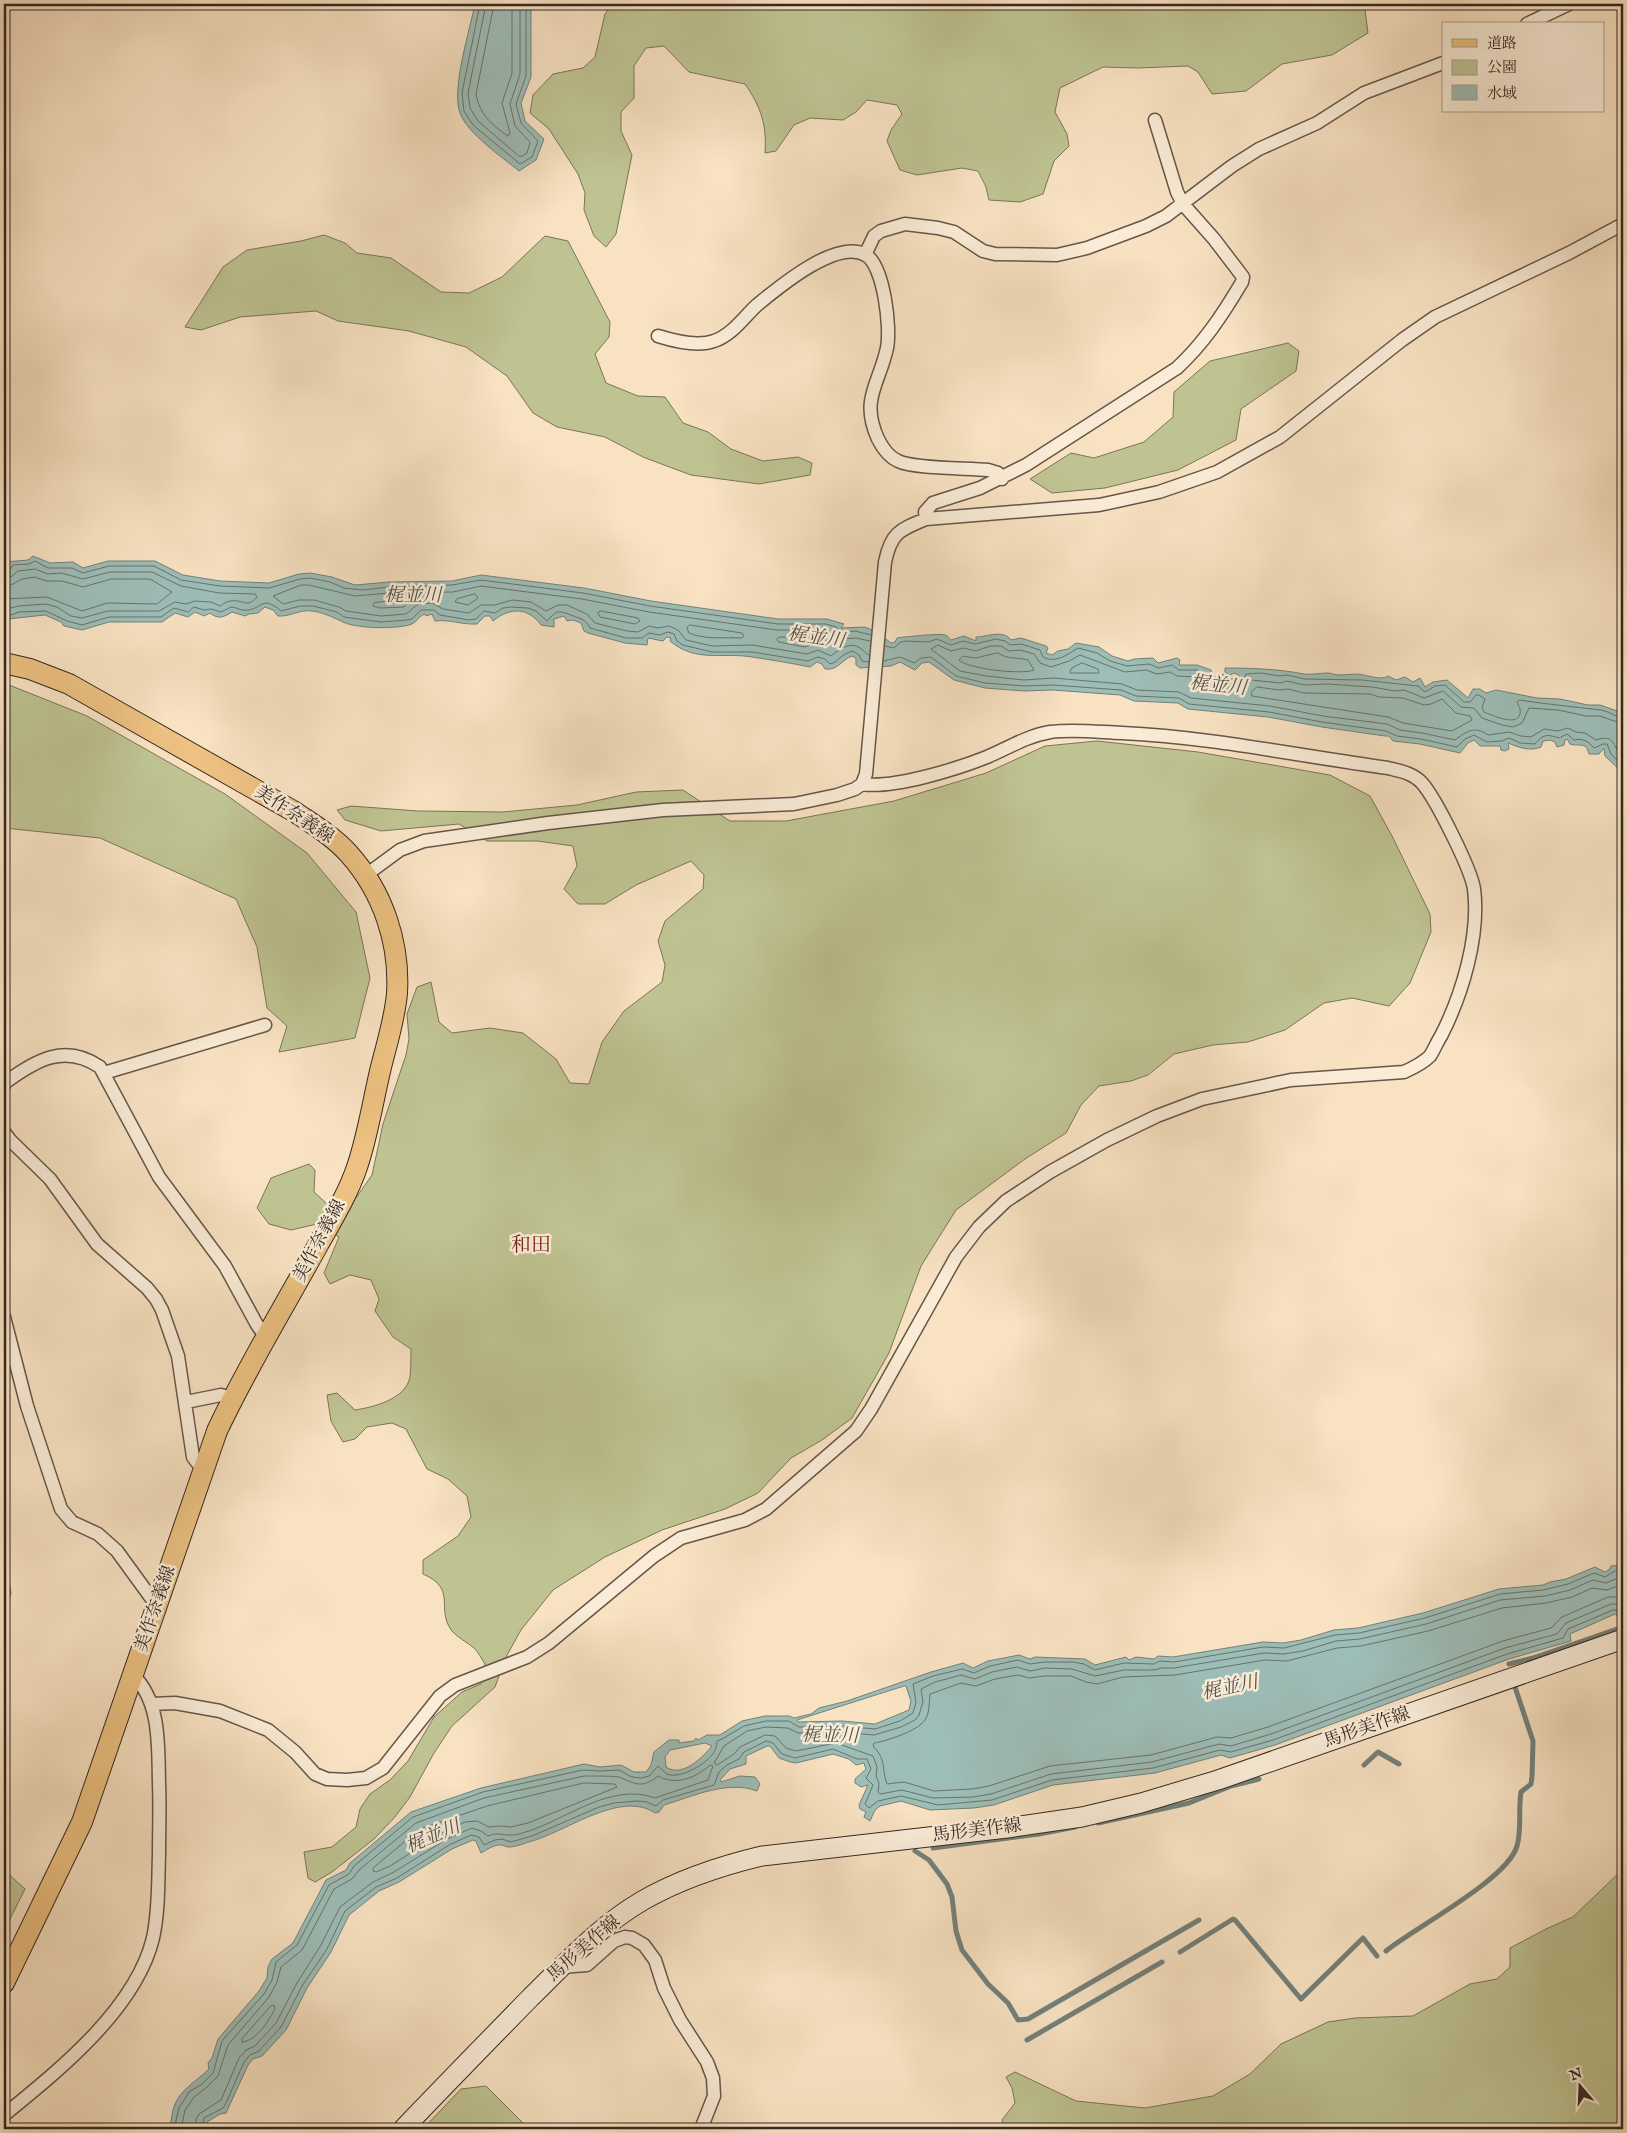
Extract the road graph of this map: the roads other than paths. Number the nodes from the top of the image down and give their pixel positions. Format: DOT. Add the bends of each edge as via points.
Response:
graph roads {
  1 [pos="1569,4"];
  2 [pos="1530,22"];
  3 [pos="1442,63"];
  4 [pos="1155,120"];
  5 [pos="1183,204"];
  6 [pos="1623,224"];
  7 [pos="865,255"];
  8 [pos="658,336"];
  9 [pos="1002,479"];
  10 [pos="926,519"];
  11 [pos="4,663"];
  12 [pos="862,784"];
  13 [pos="366,875"];
  14 [pos="265,1025"];
  15 [pos="104,1073"];
  16 [pos="4,1085"];
  17 [pos="4,1132"];
  18 [pos="4,1317"];
  19 [pos="268,1334"];
  20 [pos="232,1398"];
  21 [pos="186,1402"];
  22 [pos="203,1470"];
  23 [pos="157,1606"];
  24 [pos="1623,1639"];
  25 [pos="134,1675"];
  26 [pos="151,1704"];
  27 [pos="561,1967"];
  28 [pos="4,1983"];
  29 [pos="4,2115"];
  30 [pos="403,2129"];
  31 [pos="701,2129"];
  1 -- 2 [label="street"];
  3 -- 5 [label="street" via="1364,93 1317,123 1259,149 1200,188"];
  4 -- 5 [label="street"];
  5 -- 7 [label="street" via="1146,226 1057,255 995,254 954,232 905,224 874,236"];
  5 -- 9 [label="street" via="1243,277 1221,317 1196,350 1177,368"];
  6 -- 10 [label="street" via="1435,317 1280,437 1217,472 1159,492 1099,505"];
  7 -- 8 [label="street" via="854,251 841,253 807,268 724,336 712,342 680,341"];
  7 -- 9 [label="street" via="873,262 880,278 887,326 888,346 870,406 881,444 899,462 988,470 998,473"];
  9 -- 10 [label="street" via="933,503 925,512"];
  10 -- 12 [label="street" via="894,536 889,545 879,617 866,774"];
  11 -- 13 [label="main road, 美作奈義線" via="69,684 295,812 321,829 348,853"];
  12 -- 13 [label="street" via="837,795 794,804 663,810 424,841 400,850"];
  12 -- 26 [label="street" via="897,783 988,757 1048,732 1074,730 1155,734 1411,774 1422,783 1436,806 1472,880 1475,910 1463,985 1451,1017 1430,1055 1404,1072 1291,1080 1202,1099 1107,1140 1006,1201 979,1227 956,1257 871,1409 838,1449 766,1509 745,1520 681,1538 654,1556 527,1658 455,1685 440,1696 383,1768 366,1778 327,1779 314,1774 295,1752 268,1730 220,1711 175,1703"];
  13 -- 19 [label="main road, 美作奈義線" via="381,902 394,938 398,962 392,1023 357,1168"];
  14 -- 15 [label="street"];
  15 -- 16 [label="street" via="88,1058 64,1055 30,1065"];
  15 -- 19 [label="street" via="159,1177 213,1248 260,1329"];
  17 -- 21 [label="street" via="50,1179 97,1244 156,1299 178,1356"];
  18 -- 23 [label="street" via="27,1406 60,1509 72,1522 98,1534 117,1551"];
  19 -- 20 [label="main road, 美作奈義線"];
  20 -- 21 [label="street" via="221,1394"];
  20 -- 22 [label="main road, 美作奈義線"];
  21 -- 22 [label="street" via="194,1457"];
  22 -- 23 [label="main road, 美作奈義線"];
  23 -- 25 [label="main road, 美作奈義線"];
  24 -- 27 [label="main road, 馬形美作線" via="1218,1780 1141,1803 1082,1817 804,1850 726,1864 682,1880 641,1902 603,1929"];
  25 -- 26 [label="street"];
  25 -- 28 [label="main road, 美作奈義線" via="82,1822"];
  26 -- 29 [label="street" via="158,1738 160,1789 158,1908 152,1939 140,1971 120,2003 54,2074"];
  27 -- 30 [label="main road, 馬形美作線"];
  27 -- 31 [label="street" via="586,1965 614,1941 625,1937 644,1945 655,1960 668,1996 713,2078 714,2096"];
}
